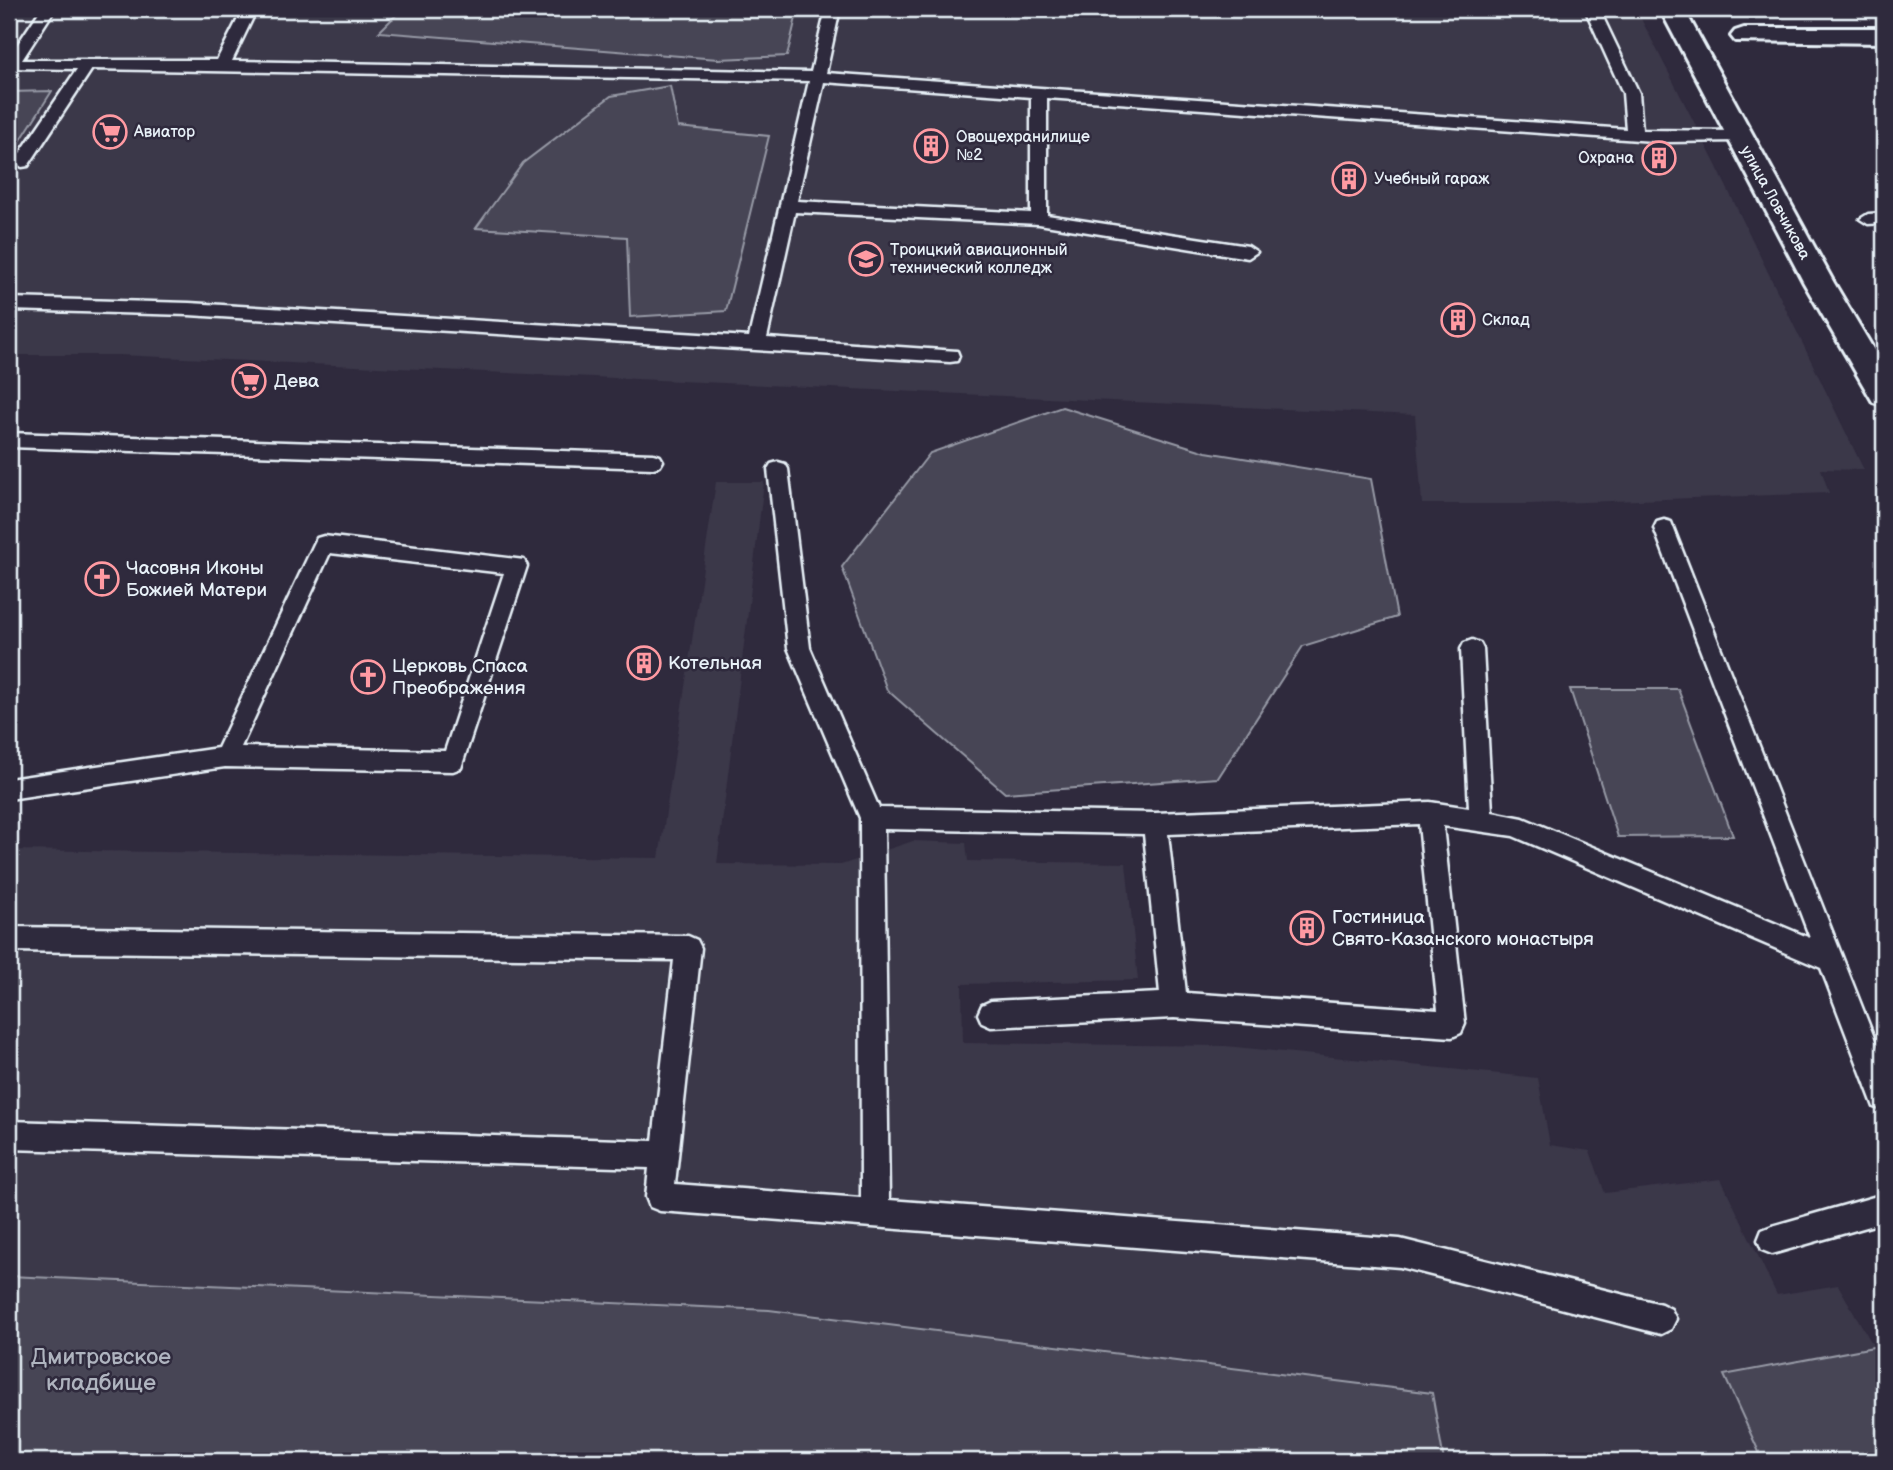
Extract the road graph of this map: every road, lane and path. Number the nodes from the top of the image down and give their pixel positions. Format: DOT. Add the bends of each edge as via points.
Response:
graph roads {
  1 [pos="48,9"];
  2 [pos="250,9"];
  3 [pos="833,9"];
  4 [pos="1592,9"];
  5 [pos="1672,9"];
  6 [pos="1744,36"];
  7 [pos="1884,36"];
  8 [pos="87,65"];
  9 [pos="222,65"];
  10 [pos="818,78"];
  11 [pos="1038,93"];
  12 [pos="1634,134"];
  13 [pos="1738,136"];
  14 [pos="22,162"];
  15 [pos="788,206"];
  16 [pos="1039,219"];
  17 [pos="1248,253"];
  18 [pos="9,304"];
  19 [pos="756,345"];
  20 [pos="950,356"];
  21 [pos="1884,394"];
  22 [pos="9,440"];
  23 [pos="653,461"];
  24 [pos="778,470"];
  25 [pos="1664,528"];
  26 [pos="1472,649"];
  27 [pos="225,757"];
  28 [pos="9,789"];
  29 [pos="1430,813"];
  30 [pos="872,818"];
  31 [pos="1480,821"];
  32 [pos="1156,824"];
  33 [pos="9,939"];
  34 [pos="1830,960"];
  35 [pos="1174,1005"];
  36 [pos="991,1014"];
  37 [pos="1884,1097"];
  38 [pos="9,1135"];
  39 [pos="665,1155"];
  40 [pos="1884,1208"];
  41 [pos="875,1213"];
  42 [pos="1772,1240"];
  43 [pos="1661,1320"];
  1 -- 8 [label="lane" via="12,64"];
  2 -- 9 [label="lane"];
  3 -- 10 [label="lane"];
  4 -- 12 [label="lane" via="1631,93"];
  5 -- 13 [label="street, улица Ловчикова"];
  6 -- 7 [label="street"];
  8 -- 9 [label="lane"];
  8 -- 14 [label="lane"];
  9 -- 10 [label="lane"];
  10 -- 11 [label="lane"];
  10 -- 15 [label="lane"];
  11 -- 12 [label="lane"];
  11 -- 16 [label="lane"];
  12 -- 13 [label="lane"];
  13 -- 21 [label="street, улица Ловчикова"];
  15 -- 16 [label="lane"];
  15 -- 19 [label="lane"];
  16 -- 17 [label="lane"];
  18 -- 19 [label="lane" via="203,310"];
  19 -- 20 [label="lane"];
  22 -- 23 [label="lane"];
  24 -- 30 [label="lane" via="799,648"];
  25 -- 34 [label="lane"];
  26 -- 31 [label="lane"];
  27 -- 27 [label="lane" via="324,544 517,566 453,761"];
  27 -- 28 [label="lane"];
  29 -- 31 [label="lane"];
  29 -- 32 [label="lane"];
  29 -- 35 [label="lane" via="1452,1024"];
  30 -- 32 [label="lane"];
  30 -- 41 [label="lane"];
  31 -- 34 [label="lane" via="1515,826"];
  32 -- 35 [label="lane"];
  33 -- 39 [label="lane" via="688,948"];
  34 -- 37 [label="lane"];
  35 -- 36 [label="lane"];
  38 -- 39 [label="lane"];
  39 -- 41 [label="lane" via="660,1197"];
  40 -- 42 [label="lane"];
  41 -- 43 [label="lane" via="1400,1253"];
}
